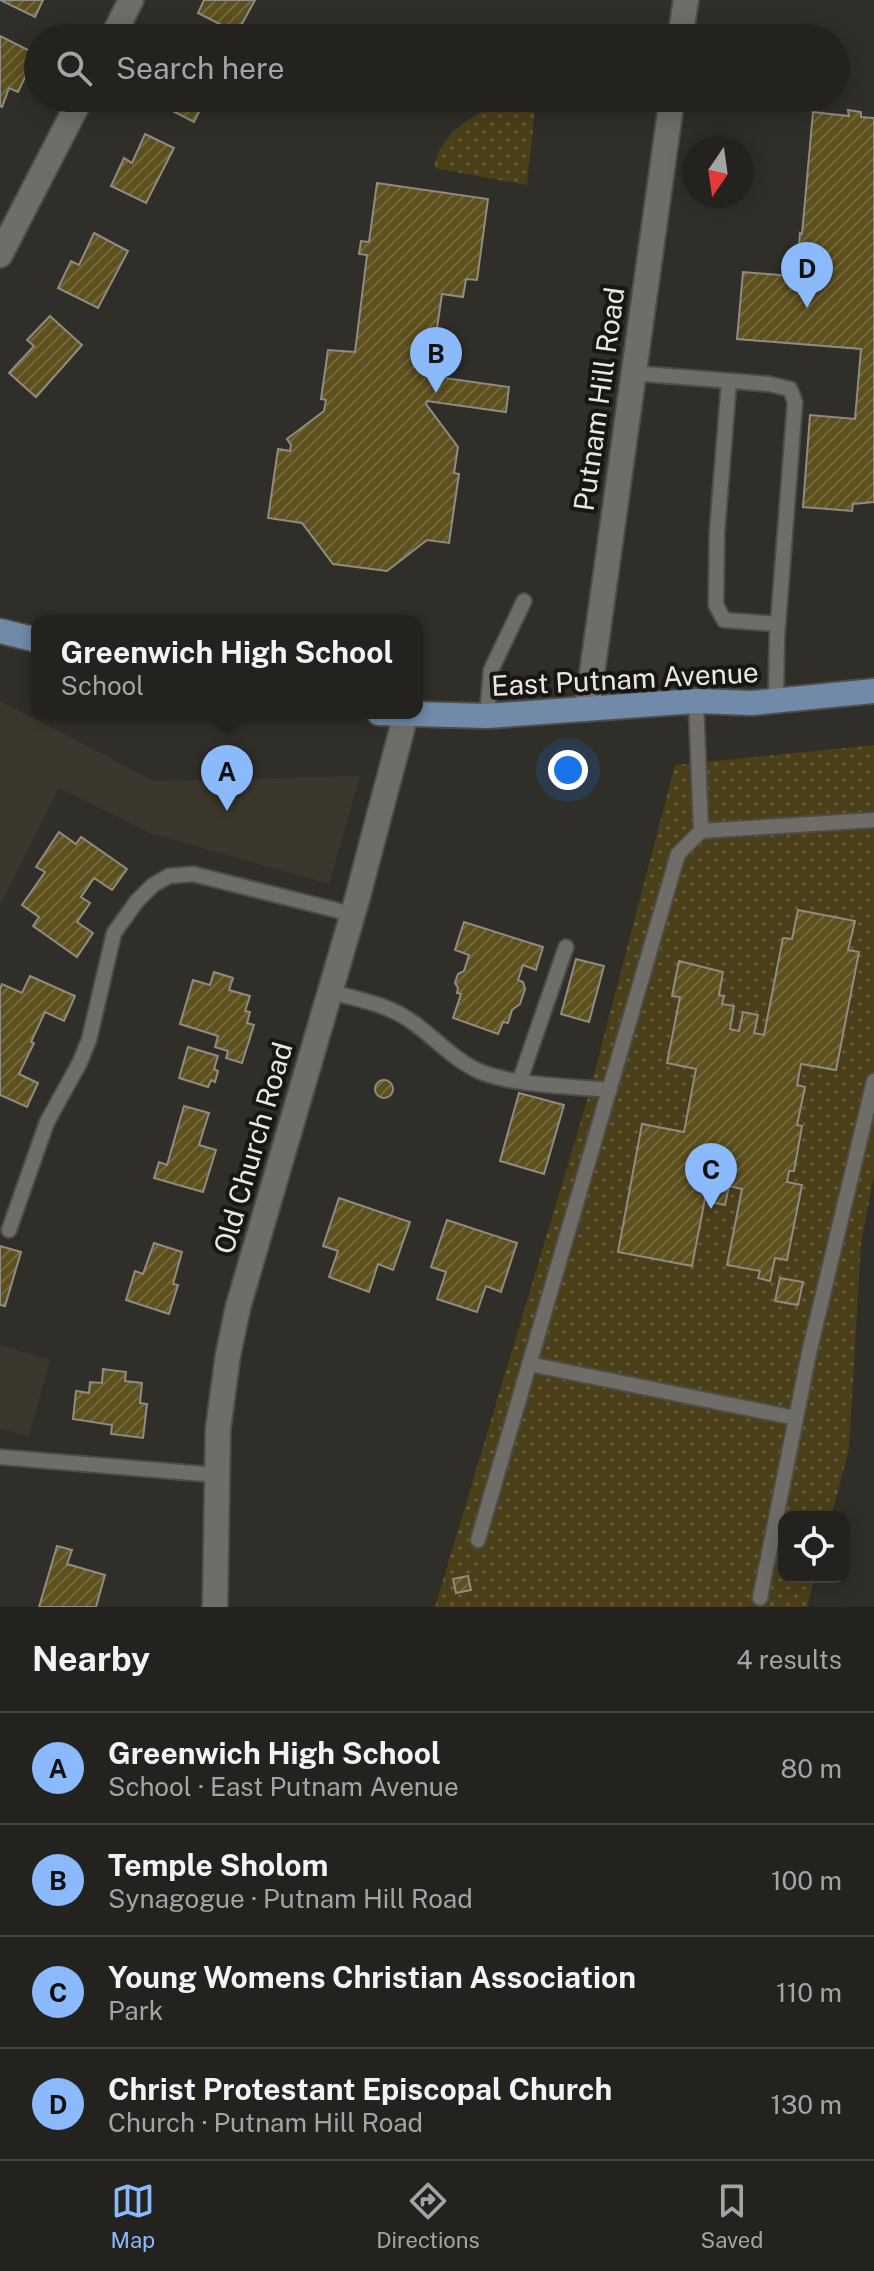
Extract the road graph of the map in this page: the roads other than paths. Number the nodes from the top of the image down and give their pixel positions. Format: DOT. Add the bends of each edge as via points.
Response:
graph roads {
  1 [pos="131,0"];
  2 [pos="686,0"];
  3 [pos="119,24"];
  4 [pos="682,24"];
  5 [pos="74,112"];
  6 [pos="670,112"];
  7 [pos="0,255"];
  8 [pos="632,373"];
  9 [pos="729,381"];
  10 [pos="524,601"];
  11 [pos="778,624"];
  12 [pos="0,631"];
  13 [pos="31,639"];
  14 [pos="874,691"];
  15 [pos="696,701"];
  16 [pos="776,701"];
  17 [pos="587,709"];
  18 [pos="423,714"];
  19 [pos="487,716"];
  20 [pos="405,719"];
  21 [pos="874,820"];
  22 [pos="701,831"];
  23 [pos="352,914"];
  24 [pos="566,947"];
  25 [pos="330,992"];
  26 [pos="520,1080"];
  27 [pos="874,1081"];
  28 [pos="610,1090"];
  29 [pos="9,1230"];
  30 [pos="529,1364"];
  31 [pos="796,1418"];
  32 [pos="0,1457"];
  33 [pos="217,1475"];
  34 [pos="478,1540"];
  35 [pos="760,1598"];
  36 [pos="215,1607"];
  1 -- 3 [label="street"];
  2 -- 4 [label="street"];
  5 -- 7 [label="street"];
  6 -- 8 [label="street, Putnam Hill Road"];
  8 -- 9 [label="lane"];
  8 -- 17 [label="street, Putnam Hill Road"];
  9 -- 11 [label="lane" via="716,605 724,620"];
  9 -- 11 [label="lane" via="790,389 795,402"];
  10 -- 19 [label="lane" via="491,670"];
  11 -- 16 [label="lane"];
  12 -- 13 [label="main road"];
  14 -- 16 [label="main road, East Putnam Avenue"];
  15 -- 16 [label="main road, East Putnam Avenue"];
  15 -- 17 [label="main road, East Putnam Avenue"];
  15 -- 22 [label="lane"];
  17 -- 19 [label="main road, East Putnam Avenue"];
  18 -- 19 [label="main road, East Putnam Avenue"];
  20 -- 23 [label="street, Old Church Road"];
  21 -- 22 [label="lane"];
  22 -- 28 [label="lane" via="678,854"];
  23 -- 25 [label="street, Old Church Road"];
  23 -- 29 [label="lane" via="193,874 169,876 153,885 114,933 89,1040 47,1122"];
  24 -- 26 [label="lane"];
  25 -- 26 [label="lane" via="390,1009 482,1072"];
  25 -- 33 [label="street, Old Church Road" via="238,1307 220,1415"];
  26 -- 28 [label="lane"];
  27 -- 31 [label="lane"];
  28 -- 30 [label="lane"];
  30 -- 31 [label="lane"];
  30 -- 34 [label="lane"];
  31 -- 35 [label="lane"];
  32 -- 33 [label="lane"];
  33 -- 36 [label="street, Old Church Road"];
}
